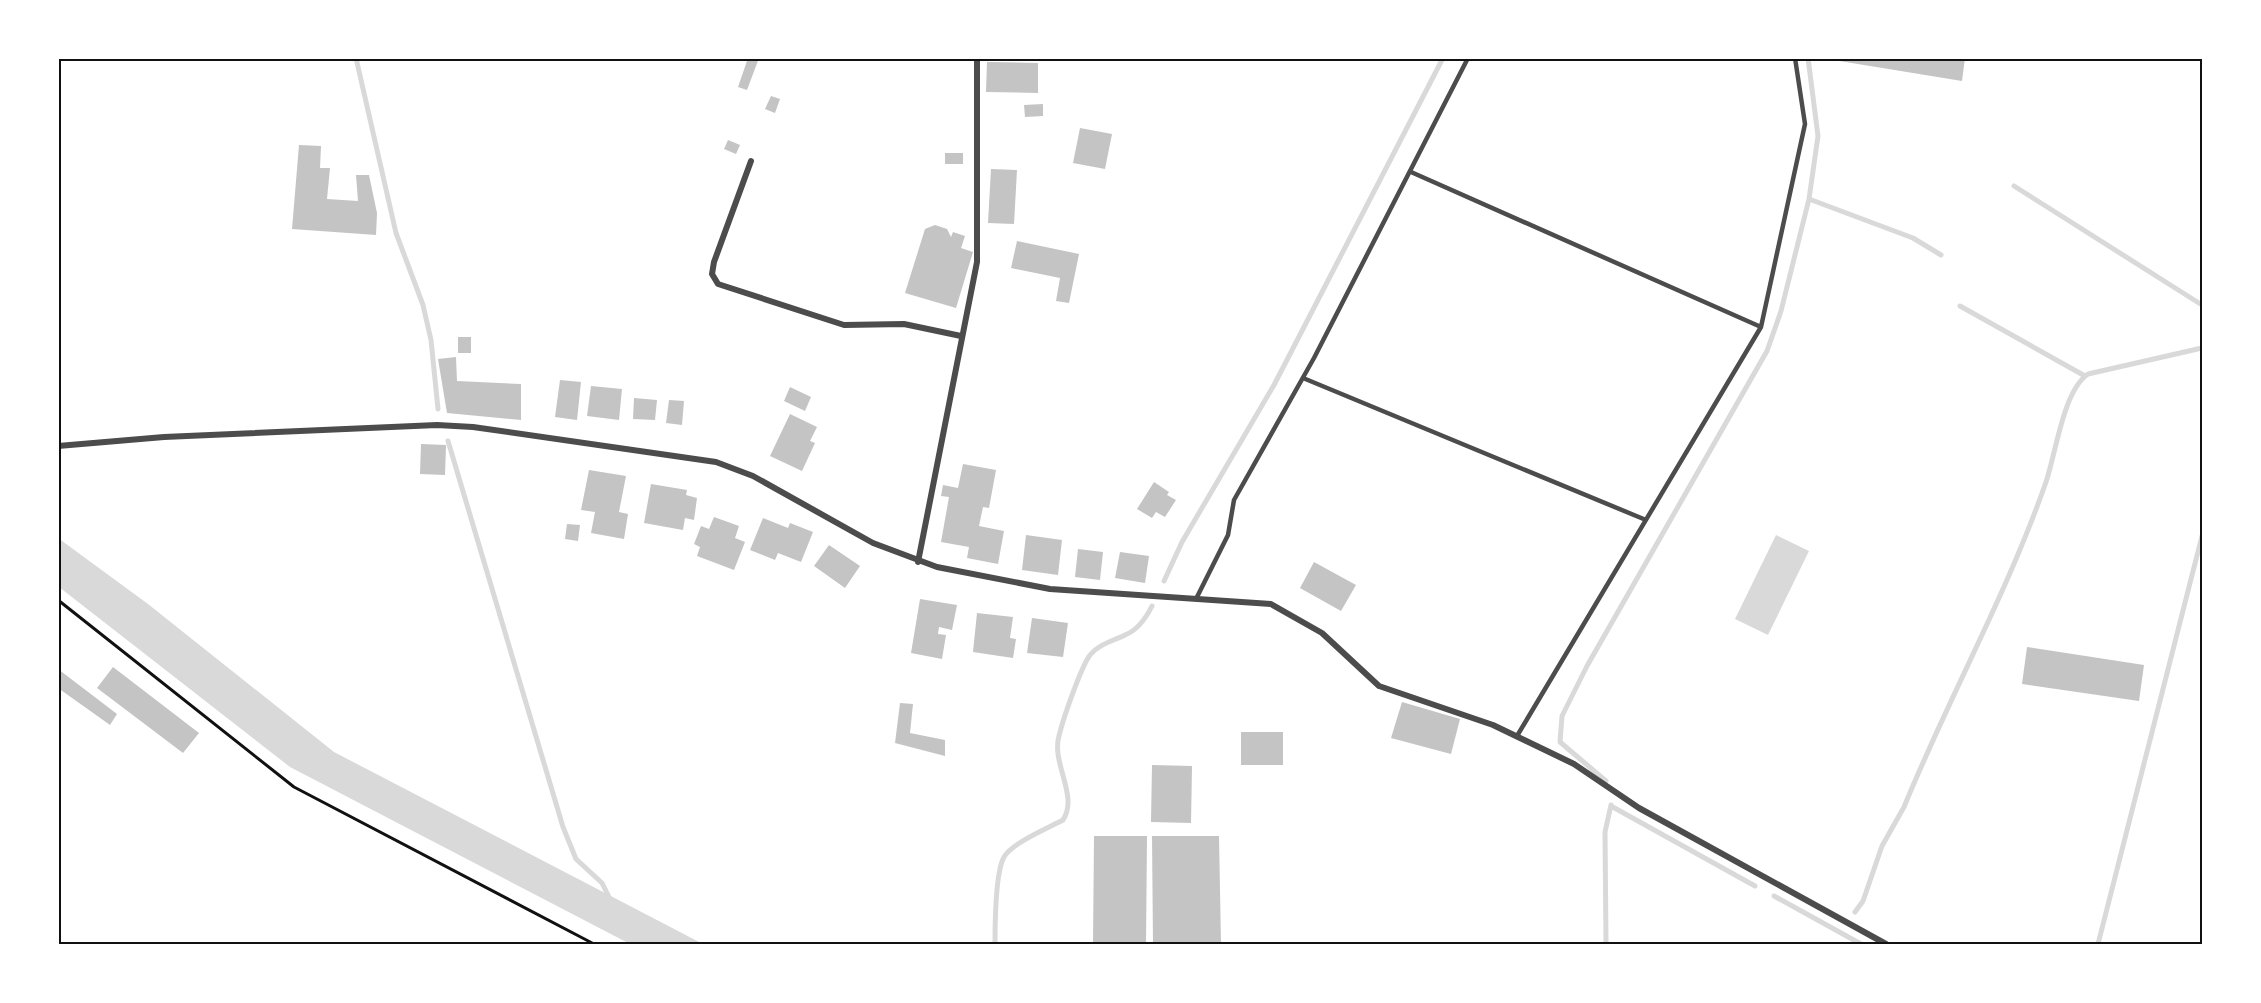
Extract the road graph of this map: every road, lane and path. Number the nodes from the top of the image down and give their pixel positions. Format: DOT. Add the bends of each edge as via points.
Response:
graph roads {
  1 [pos="977,58"];
  2 [pos="1468,58"];
  3 [pos="1795,58"];
  4 [pos="751,161"];
  5 [pos="1411,172"];
  6 [pos="1761,327"];
  7 [pos="961,336"];
  8 [pos="1303,378"];
  9 [pos="58,446"];
  10 [pos="1646,520"];
  11 [pos="918,562"];
  12 [pos="1196,599"];
  13 [pos="58,600"];
  14 [pos="1516,736"];
  15 [pos="594,945"];
  16 [pos="1886,945"];
  1 -- 7 [label="street" via="978,253"];
  2 -- 5 [label="lane"];
  3 -- 6 [label="lane" via="1805,124"];
  4 -- 7 [label="street" via="714,262 712,273 718,284 844,325 904,324"];
  5 -- 6 [label="lane"];
  5 -- 8 [label="lane"];
  6 -- 10 [label="lane"];
  7 -- 11 [label="street"];
  8 -- 10 [label="lane"];
  8 -- 12 [label="lane" via="1234,500 1228,535"];
  9 -- 11 [label="street" via="164,437 437,425 484,429 716,462 753,476 873,543"];
  10 -- 14 [label="lane"];
  11 -- 12 [label="street" via="1050,589"];
  12 -- 14 [label="street" via="1271,604 1323,633 1379,687"];
  13 -- 15 [label="path" via="294,787"];
  14 -- 16 [label="street" via="1574,764 1639,808"];
}
